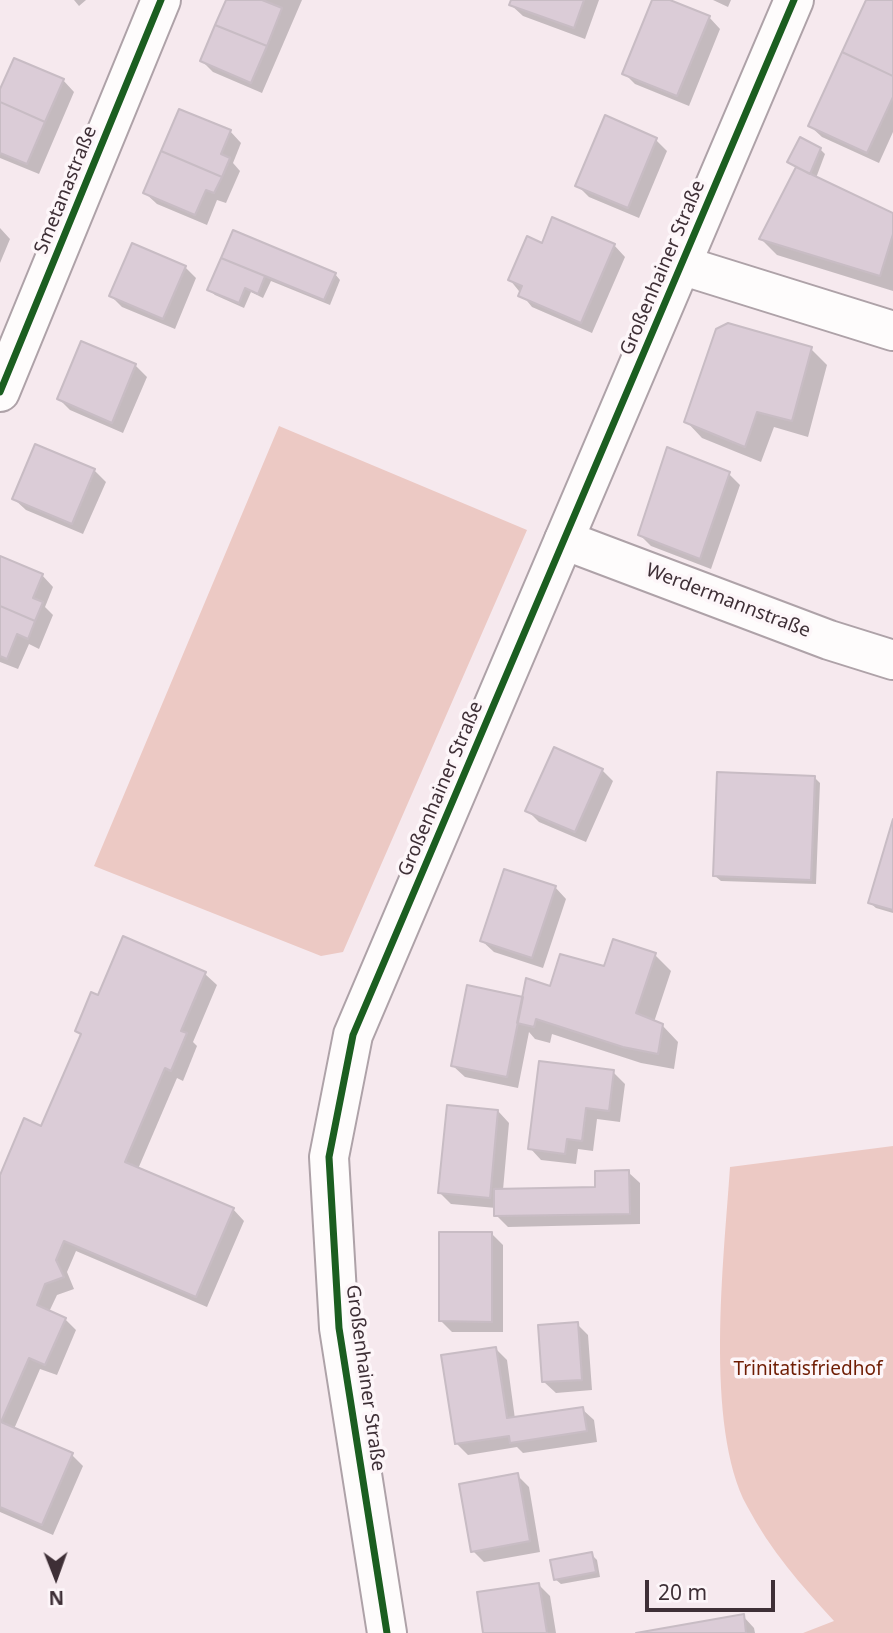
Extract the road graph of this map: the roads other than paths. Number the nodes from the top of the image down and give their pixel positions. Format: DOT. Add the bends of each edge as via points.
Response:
graph roads {
  1 [pos="161,0"];
  2 [pos="794,0"];
  3 [pos="681,265"];
  4 [pos="893,331"];
  5 [pos="0,392"];
  6 [pos="564,540"];
  7 [pos="893,660"];
  8 [pos="387,1633"];
  1 -- 5 [label="main road, Smetanastraße"];
  2 -- 3 [label="main road, Großenhainer Straße"];
  3 -- 4 [label="main road"];
  3 -- 6 [label="main road, Großenhainer Straße"];
  6 -- 7 [label="main road, Werdermannstraße"];
  6 -- 8 [label="main road, Großenhainer Straße" via="353,1035 329,1157 339,1328"];
}
